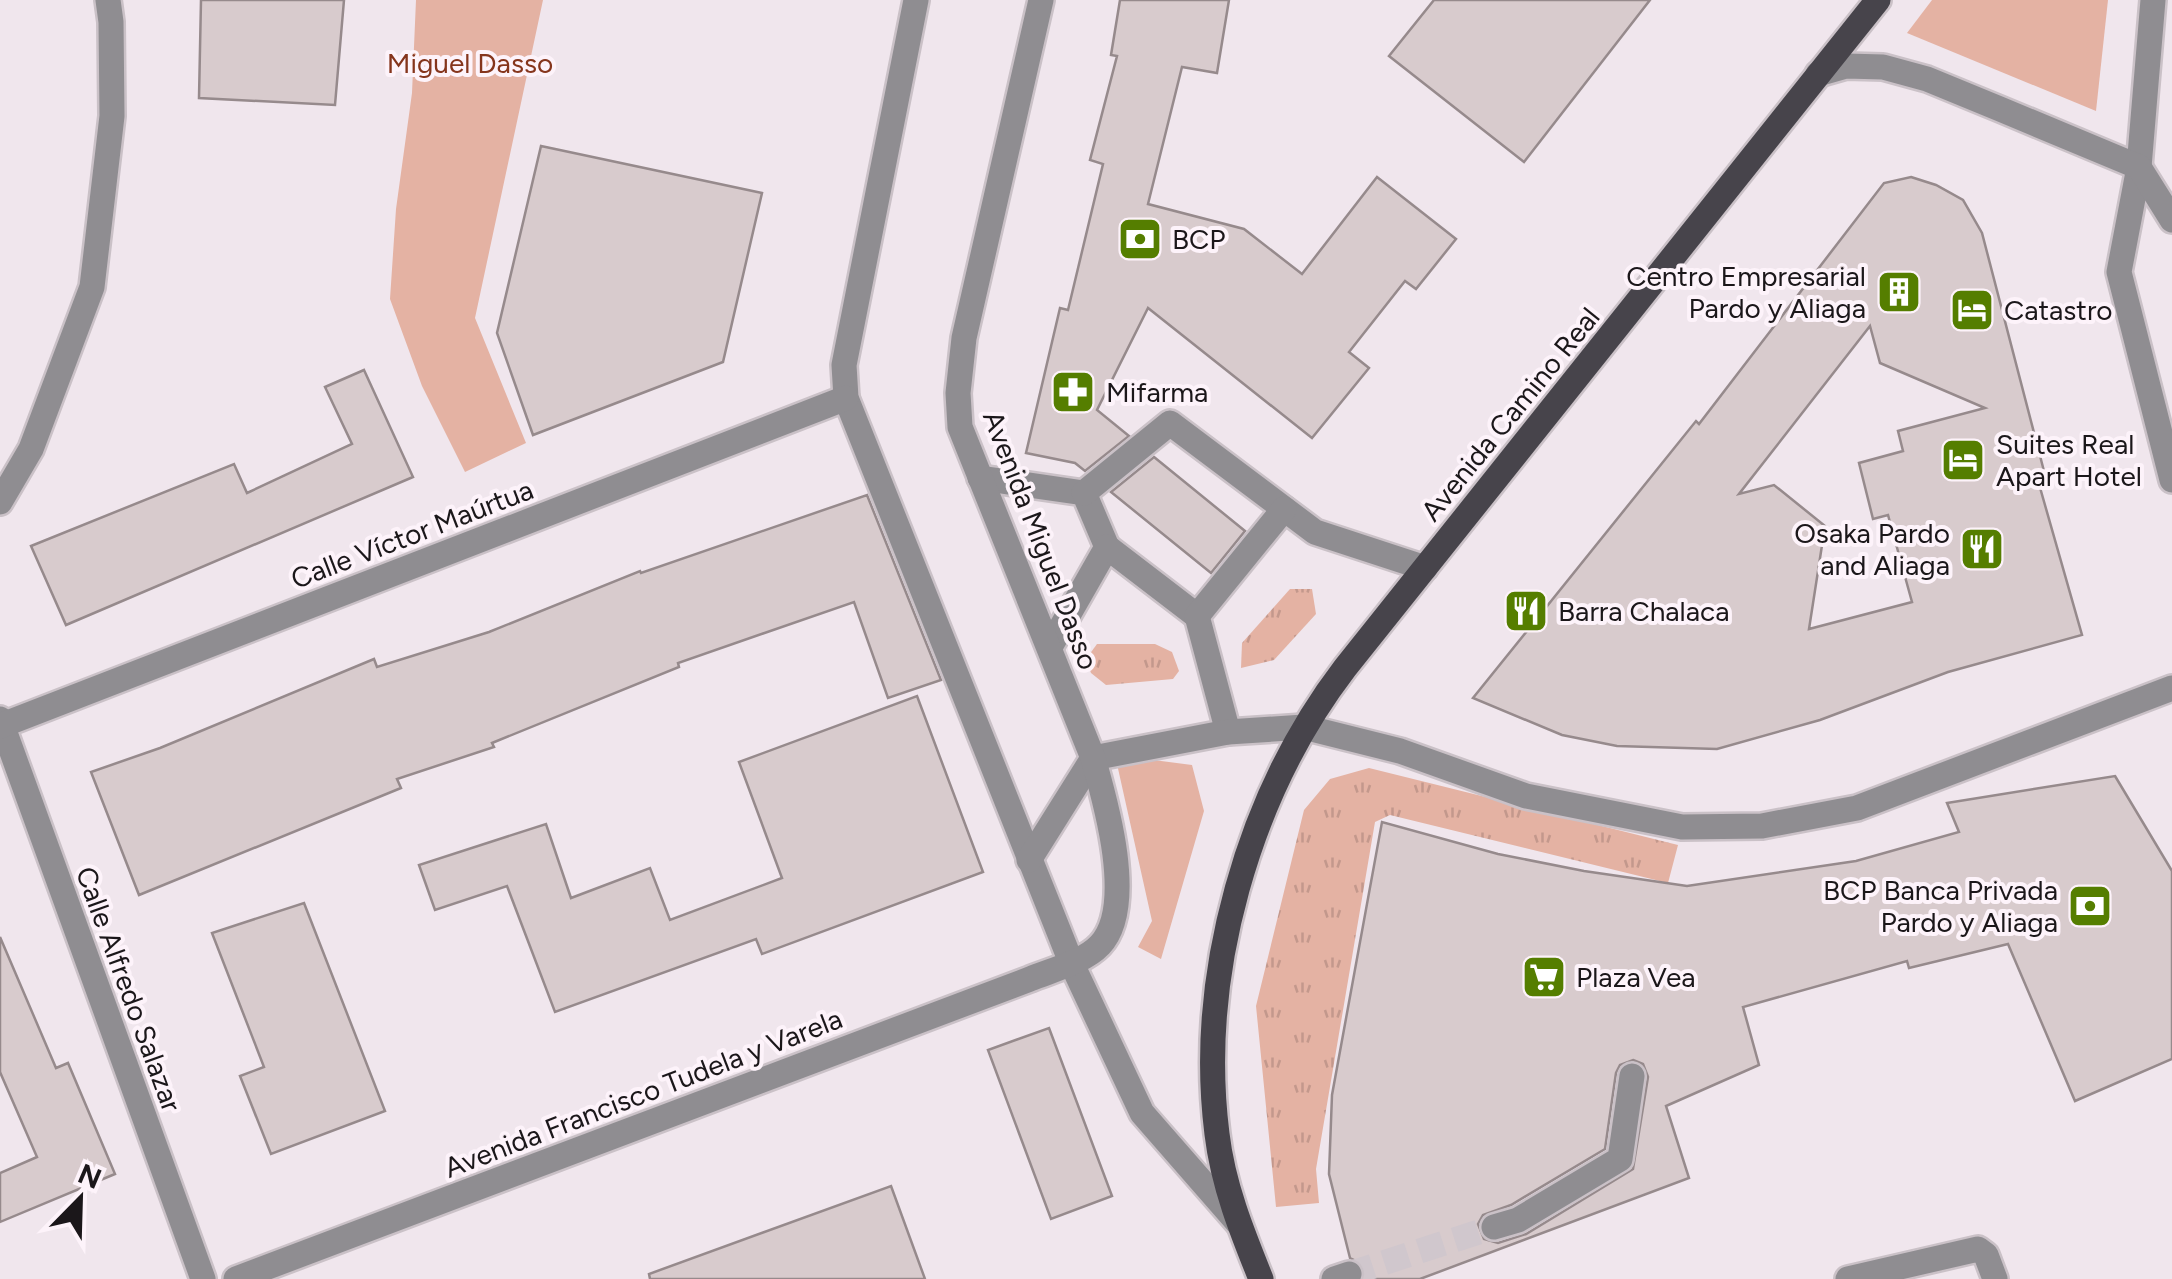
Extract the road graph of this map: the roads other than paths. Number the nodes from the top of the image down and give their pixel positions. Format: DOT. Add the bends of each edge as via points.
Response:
graph roads {
  1 [pos="108,0"];
  2 [pos="916,0"];
  3 [pos="1042,0"];
  4 [pos="1878,0"];
  5 [pos="2153,0"];
  6 [pos="1818,74"];
  7 [pos="2139,167"];
  8 [pos="2172,220"];
  9 [pos="846,398"];
  10 [pos="980,478"];
  11 [pos="2172,480"];
  12 [pos="1084,493"];
  13 [pos="0,502"];
  14 [pos="1284,508"];
  15 [pos="1107,548"];
  16 [pos="1425,568"];
  17 [pos="1197,616"];
  18 [pos="1050,648"];
  19 [pos="2172,688"];
  20 [pos="0,724"];
  21 [pos="1304,727"];
  22 [pos="1228,732"];
  23 [pos="1093,758"];
  24 [pos="1030,860"];
  25 [pos="1071,962"];
  26 [pos="1632,1076"];
  27 [pos="1238,1224"];
  28 [pos="1494,1227"];
  29 [pos="203,1279"];
  30 [pos="236,1279"];
  31 [pos="1261,1279"];
  32 [pos="1848,1279"];
  33 [pos="1995,1279"];
  1 -- 13 [label="street" via="112,116 92,288 31,449"];
  2 -- 9 [label="street" via="844,366"];
  3 -- 10 [label="street, Avenida Miguel Dasso" via="964,338 960,427"];
  4 -- 6 [label="main road, Avenida Camino Real"];
  5 -- 7 [label="street"];
  6 -- 7 [label="street" via="1883,67 1928,79"];
  6 -- 16 [label="main road, Avenida Camino Real"];
  7 -- 8 [label="street"];
  7 -- 11 [label="street" via="2118,272"];
  9 -- 20 [label="street, Calle Víctor Maúrtua"];
  9 -- 24 [label="street"];
  10 -- 12 [label="street"];
  10 -- 18 [label="street, Avenida Miguel Dasso"];
  12 -- 14 [label="street" via="1170,424"];
  12 -- 15 [label="street"];
  14 -- 16 [label="street" via="1315,532"];
  14 -- 17 [label="street"];
  15 -- 17 [label="street"];
  15 -- 18 [label="street"];
  16 -- 21 [label="main road, Avenida Camino Real"];
  17 -- 22 [label="street"];
  18 -- 23 [label="street, Avenida Miguel Dasso"];
  19 -- 21 [label="street" via="1857,808 1762,826 1682,827 1526,796 1400,751"];
  20 -- 29 [label="street, Calle Alfredo Salazar"];
  21 -- 22 [label="street"];
  21 -- 27 [label="main road, Avenida Camino Real" via="1246,866 1216,996 1217,1133"];
  22 -- 23 [label="street"];
  23 -- 24 [label="street"];
  23 -- 25 [label="street, Avenida Miguel Dasso" via="1110,831 1116,914 1100,946"];
  24 -- 25 [label="street"];
  25 -- 27 [label="street" via="1142,1113"];
  25 -- 30 [label="street, Avenida Francisco Tudela y Varela"];
  26 -- 28 [label="street" via="1620,1159 1518,1220"];
  27 -- 31 [label="main road, Avenida Camino Real"];
  32 -- 33 [label="street" via="1978,1249"];
}
